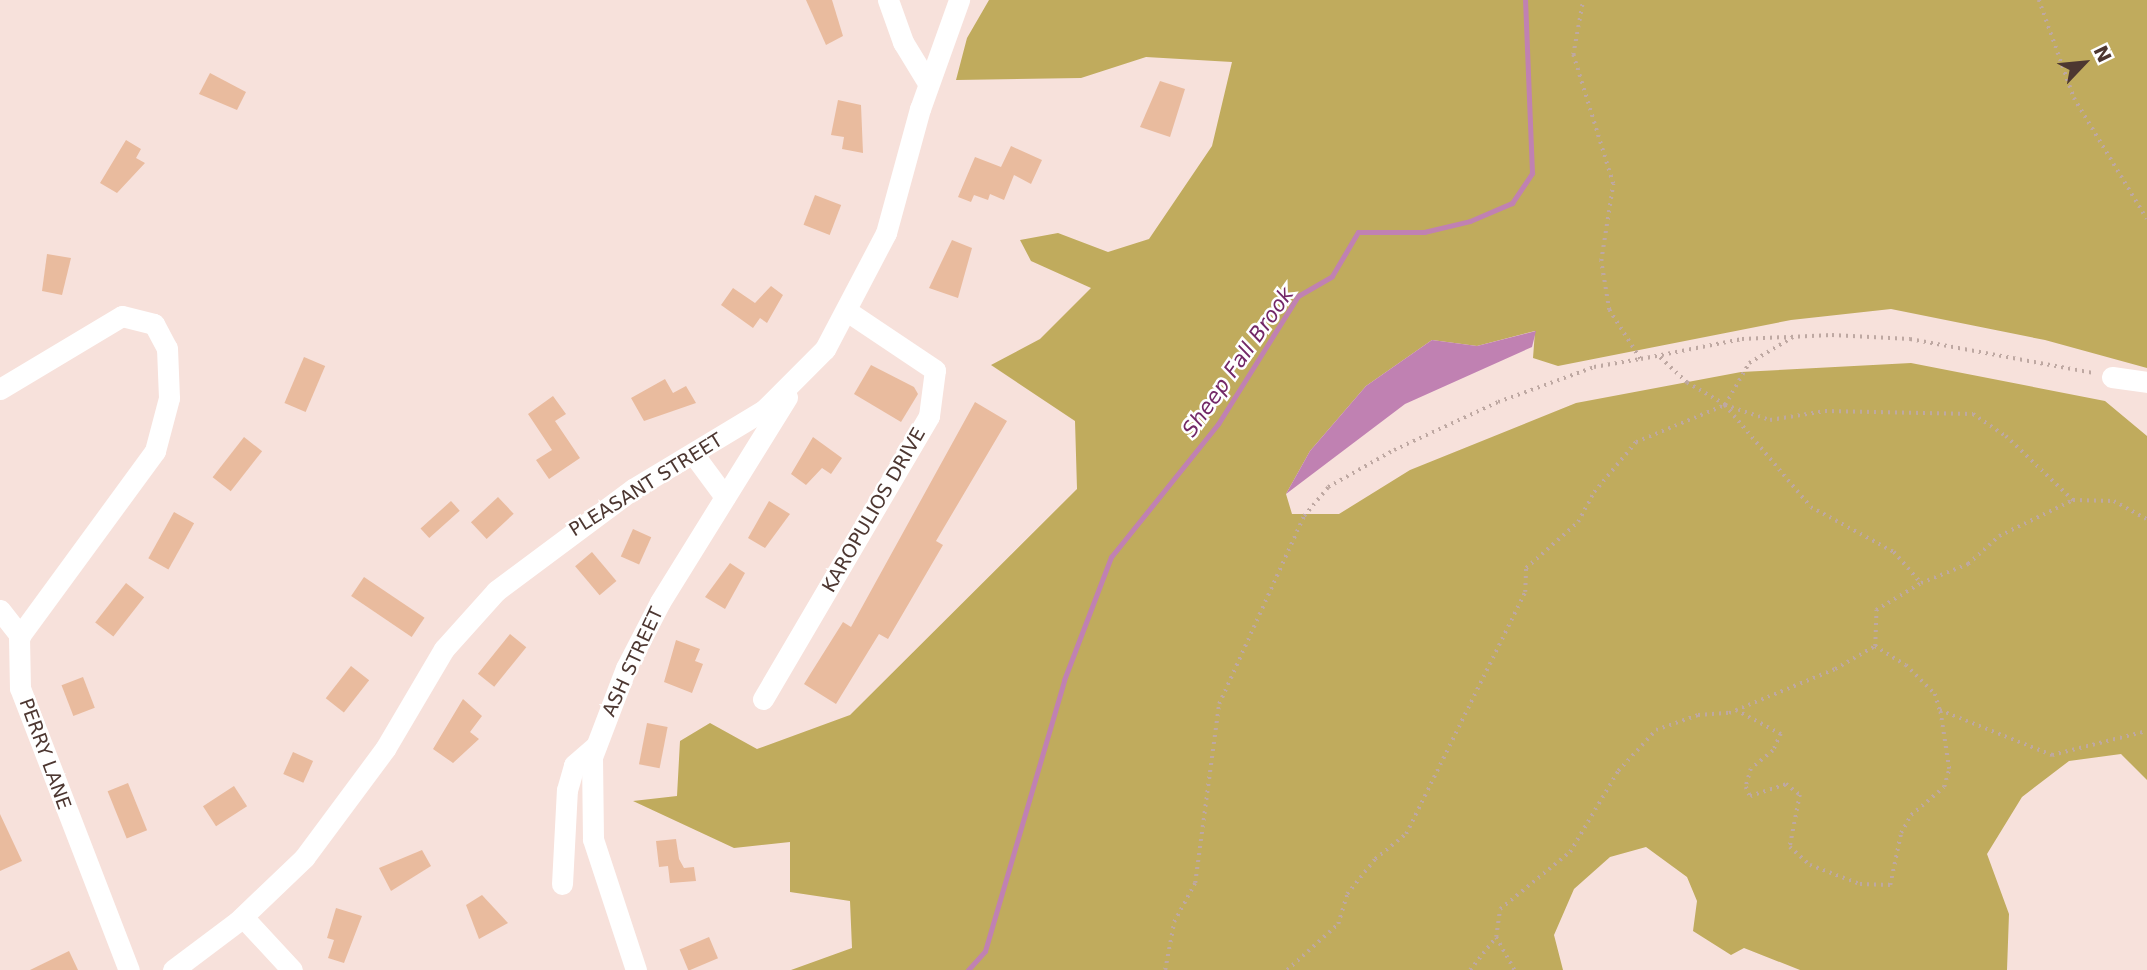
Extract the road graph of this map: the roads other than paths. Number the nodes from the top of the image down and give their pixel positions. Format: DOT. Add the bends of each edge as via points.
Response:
graph roads {
  1 [pos="888,0"];
  2 [pos="959,0"];
  3 [pos="928,83"];
  4 [pos="847,311"];
  5 [pos="2112,377"];
  6 [pos="2147,382"];
  7 [pos="795,383"];
  8 [pos="0,389"];
  9 [pos="694,455"];
  10 [pos="725,497"];
  11 [pos="0,610"];
  12 [pos="20,636"];
  13 [pos="764,699"];
  14 [pos="596,746"];
  15 [pos="562,884"];
  16 [pos="243,917"];
  17 [pos="129,970"];
  18 [pos="173,970"];
  19 [pos="292,970"];
  20 [pos="636,970"];
  1 -- 3 [label="street" via="903,42"];
  2 -- 3 [label="street, PLEASANT STREET"];
  3 -- 4 [label="street, PLEASANT STREET" via="886,233"];
  4 -- 7 [label="street, PLEASANT STREET"];
  4 -- 13 [label="street, KAROPULIOS DRIVE" via="935,370 929,416"];
  5 -- 6 [label="street"];
  7 -- 9 [label="street, PLEASANT STREET"];
  7 -- 10 [label="street, ASH STREET"];
  8 -- 12 [label="street" via="122,316 154,324 167,348 170,370 164,428 155,451"];
  9 -- 10 [label="street"];
  9 -- 16 [label="street, PLEASANT STREET" via="561,538 465,623 345,807 304,858"];
  10 -- 14 [label="street, ASH STREET" via="631,657"];
  11 -- 12 [label="street"];
  12 -- 17 [label="street, PERRY LANE" via="20,688"];
  14 -- 15 [label="street" via="574,765 567,790"];
  14 -- 20 [label="street, ASH STREET" via="593,839"];
  16 -- 18 [label="street, PLEASANT STREET"];
  16 -- 19 [label="street"];
}
